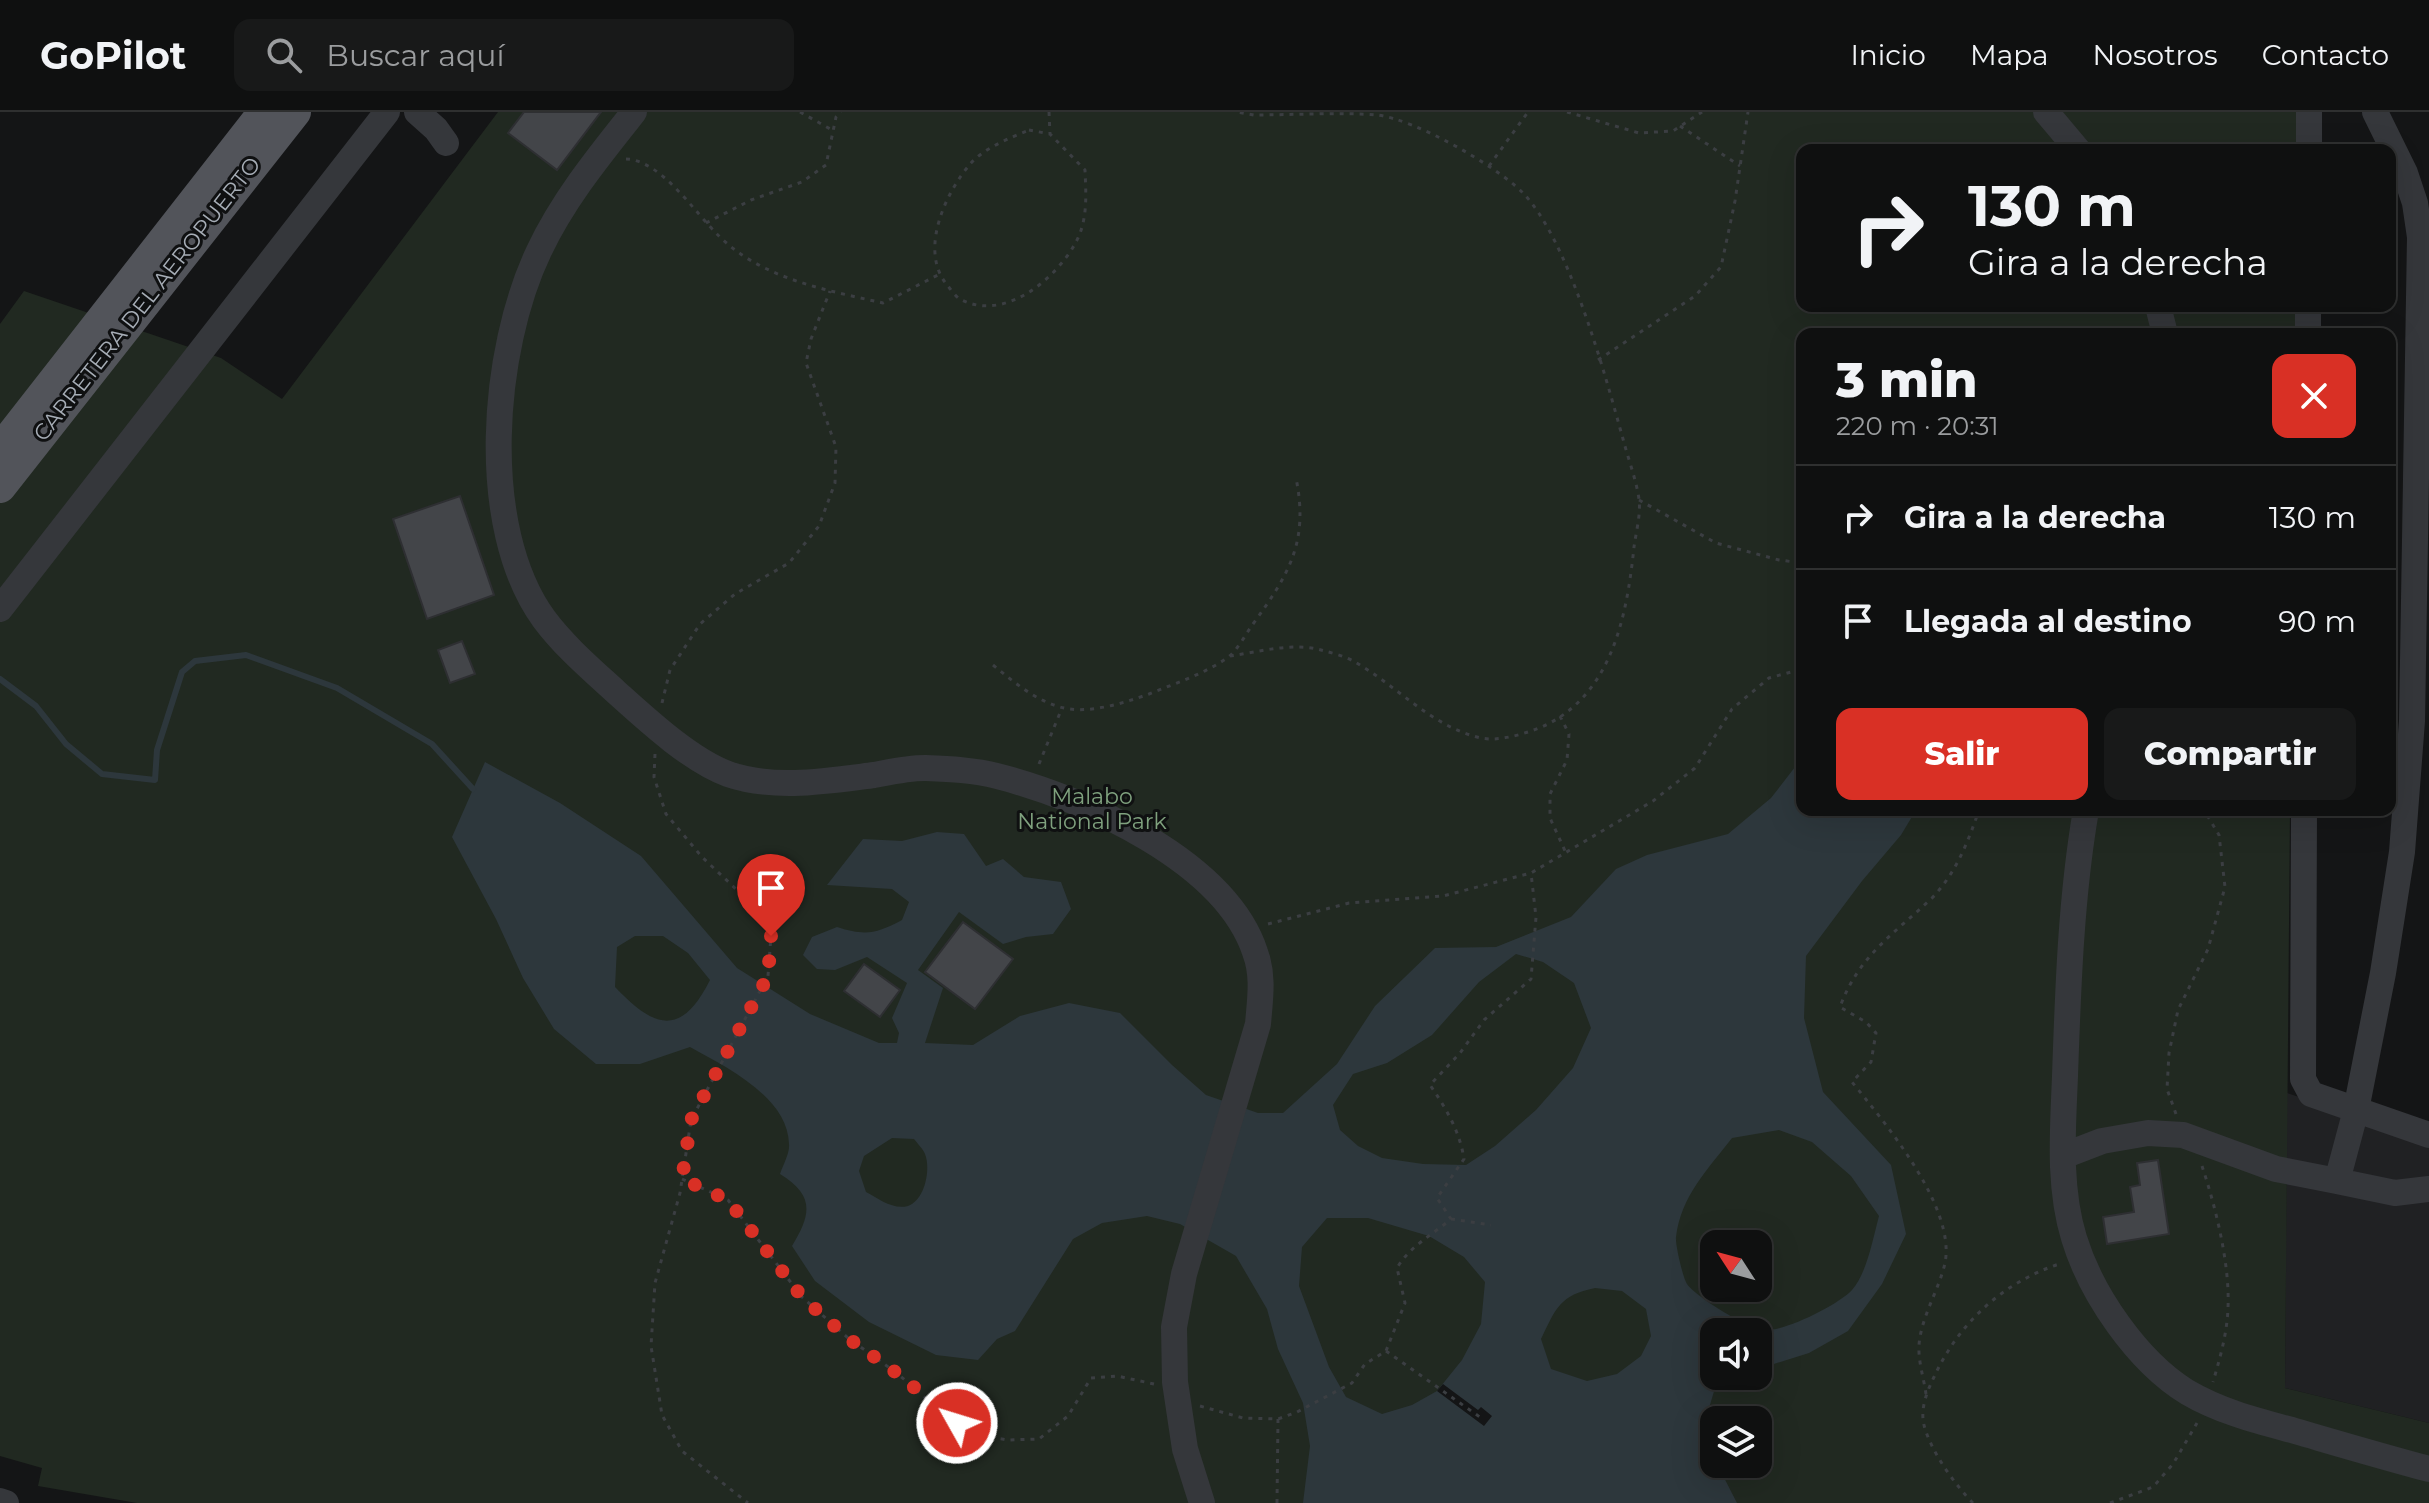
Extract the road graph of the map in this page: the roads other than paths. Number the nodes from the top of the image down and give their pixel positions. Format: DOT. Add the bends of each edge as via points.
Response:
graph roads {
  1 [pos="264,112"];
  2 [pos="295,112"];
  3 [pos="387,112"];
  4 [pos="417,112"];
  5 [pos="634,112"];
  6 [pos="2046,112"];
  7 [pos="2309,112"];
  8 [pos="2375,112"];
  9 [pos="2397,112"];
  10 [pos="446,143"];
  11 [pos="2392,143"];
  12 [pos="2073,144"];
  13 [pos="2309,144"];
  14 [pos="2396,153"];
  15 [pos="0,450"];
  16 [pos="0,487"];
  17 [pos="2421,562"];
  18 [pos="0,609"];
  19 [pos="2085,816"];
  20 [pos="2304,816"];
  21 [pos="2356,1110"];
  22 [pos="2429,1135"];
  23 [pos="2063,1156"];
  24 [pos="2337,1181"];
  25 [pos="2429,1189"];
  26 [pos="2429,1469"];
  27 [pos="0,1501"];
  28 [pos="6,1503"];
  29 [pos="1202,1503"];
  1 -- 15 [label="main road, CARRETERA DEL AEROPUERTO"];
  2 -- 16 [label="main road, CARRETERA DEL AEROPUERTO"];
  3 -- 18 [label="street"];
  4 -- 10 [label="street"];
  5 -- 29 [label="street" via="563,208 538,252 506,355 500,484 510,543 525,585 544,618 584,664 656,725 728,774 798,783 920,768 996,775 1070,799 1133,829 1220,893 1242,921 1262,984 1258,1024 1184,1274 1174,1327 1185,1449"];
  6 -- 12 [label="street"];
  7 -- 13 [label="street"];
  8 -- 11 [label="street"];
  9 -- 11 [label="street"];
  14 -- 17 [label="street" via="2415,203 2420,237"];
  17 -- 21 [label="street" via="2402,852"];
  19 -- 23 [label="street" via="2073,936"];
  20 -- 21 [label="street" via="2303,1079 2311,1094"];
  21 -- 22 [label="street"];
  21 -- 24 [label="street"];
  23 -- 24 [label="street" via="2102,1141 2148,1133 2183,1135 2276,1169"];
  23 -- 26 [label="street" via="2074,1238 2091,1281 2145,1356 2185,1390 2225,1411"];
  24 -- 25 [label="street" via="2395,1193"];
  27 -- 28 [label="street"];
}
